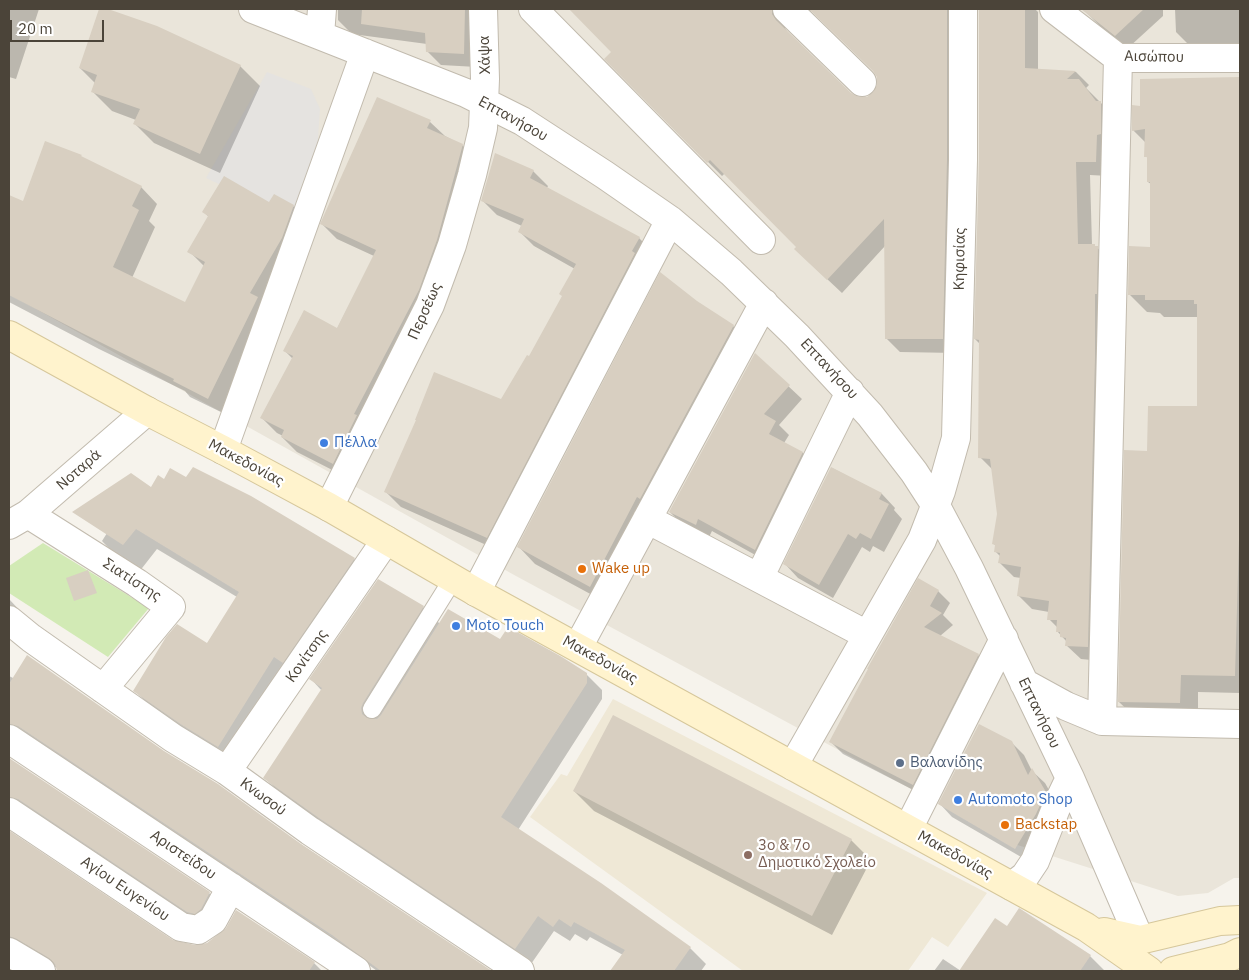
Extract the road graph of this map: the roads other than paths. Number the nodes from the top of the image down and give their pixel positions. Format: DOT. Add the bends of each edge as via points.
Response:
graph roads {
  1 [pos="253,9"];
  2 [pos="322,9"];
  3 [pos="483,9"];
  4 [pos="533,9"];
  5 [pos="787,9"];
  6 [pos="963,9"];
  7 [pos="1054,9"];
  8 [pos="320,35"];
  9 [pos="365,53"];
  10 [pos="1118,58"];
  11 [pos="1240,58"];
  12 [pos="862,82"];
  13 [pos="485,102"];
  14 [pos="670,220"];
  15 [pos="761,240"];
  16 [pos="764,303"];
  17 [pos="12,342"];
  18 [pos="850,392"];
  19 [pos="147,411"];
  20 [pos="224,450"];
  21 [pos="936,506"];
  22 [pos="329,507"];
  23 [pos="647,519"];
  24 [pos="18,520"];
  25 [pos="386,540"];
  26 [pos="759,578"];
  27 [pos="465,585"];
  28 [pos="9,620"];
  29 [pos="867,635"];
  30 [pos="1004,639"];
  31 [pos="578,647"];
  32 [pos="1024,683"];
  33 [pos="103,688"];
  34 [pos="372,709"];
  35 [pos="1102,721"];
  36 [pos="1240,724"];
  37 [pos="9,739"];
  38 [pos="793,766"];
  39 [pos="227,771"];
  40 [pos="1070,778"];
  41 [pos="9,812"];
  42 [pos="908,829"];
  43 [pos="1012,886"];
  44 [pos="231,887"];
  45 [pos="1240,920"];
  46 [pos="1086,927"];
  47 [pos="1140,940"];
  48 [pos="9,952"];
  49 [pos="1240,952"];
  50 [pos="41,971"];
  51 [pos="356,971"];
  52 [pos="520,971"];
  53 [pos="1149,971"];
  54 [pos="1153,971"];
  55 [pos="1173,971"];
  1 -- 8 [label="street, Επτανήσου"];
  2 -- 8 [label="street"];
  3 -- 13 [label="street, Χάψα"];
  4 -- 15 [label="street"];
  5 -- 12 [label="street"];
  6 -- 21 [label="street, Κηφισίας" via="957,425"];
  7 -- 10 [label="street, Αισώπου"];
  8 -- 9 [label="street, Επτανήσου"];
  9 -- 13 [label="street, Επτανήσου"];
  9 -- 20 [label="street"];
  10 -- 11 [label="street, Αισώπου"];
  10 -- 35 [label="street"];
  13 -- 14 [label="street, Επτανήσου" via="522,121"];
  13 -- 22 [label="street, Περσέως" via="483,128 472,175 436,290"];
  14 -- 16 [label="street, Επτανήσου"];
  14 -- 27 [label="street"];
  16 -- 18 [label="street, Επτανήσου"];
  16 -- 23 [label="street"];
  17 -- 19 [label="street, Μακεδονίας"];
  18 -- 21 [label="street, Επτανήσου" via="895,446"];
  18 -- 26 [label="street"];
  19 -- 20 [label="street, Μακεδονίας"];
  19 -- 24 [label="street, Νοταρά"];
  20 -- 22 [label="street, Μακεδονίας"];
  21 -- 29 [label="street, Κηφισίας" via="922,540"];
  21 -- 30 [label="street, Επτανήσου"];
  22 -- 25 [label="street, Μακεδονίας"];
  23 -- 26 [label="street"];
  23 -- 31 [label="street"];
  24 -- 33 [label="street, Σιατίστης" via="137,583 171,606"];
  25 -- 27 [label="street, Μακεδονίας"];
  25 -- 39 [label="street, Κονίτσης"];
  26 -- 29 [label="street"];
  27 -- 31 [label="street, Μακεδονίας"];
  27 -- 34 [label="lane"];
  28 -- 33 [label="street, Κνωσού"];
  29 -- 38 [label="street, Κηφισίας"];
  30 -- 32 [label="street, Επτανήσου"];
  30 -- 42 [label="street"];
  31 -- 38 [label="street, Μακεδονίας"];
  32 -- 35 [label="street"];
  32 -- 40 [label="street, Επτανήσου"];
  33 -- 39 [label="street, Κνωσού" via="173,738"];
  35 -- 36 [label="street"];
  37 -- 44 [label="street, Αριστείδου"];
  38 -- 42 [label="street, Μακεδονίας"];
  39 -- 52 [label="street, Κνωσού"];
  40 -- 43 [label="street" via="1034,861 1025,876"];
  40 -- 47 [label="street, Επτανήσου"];
  41 -- 44 [label="street, Αγίου Ευγενίου" via="180,927 198,930 213,920"];
  42 -- 43 [label="street, Μακεδονίας"];
  43 -- 46 [label="street, Μακεδονίας"];
  44 -- 51 [label="street, Αριστείδου"];
  45 -- 47 [label="street, Μακεδονίας" via="1220,921"];
  46 -- 47 [label="street, Μακεδονίας"];
  46 -- 53 [label="street, Μακεδονίας"];
  47 -- 54 [label="street, Επτανήσου"];
  48 -- 50 [label="street"];
  49 -- 55 [label="street"];
}
